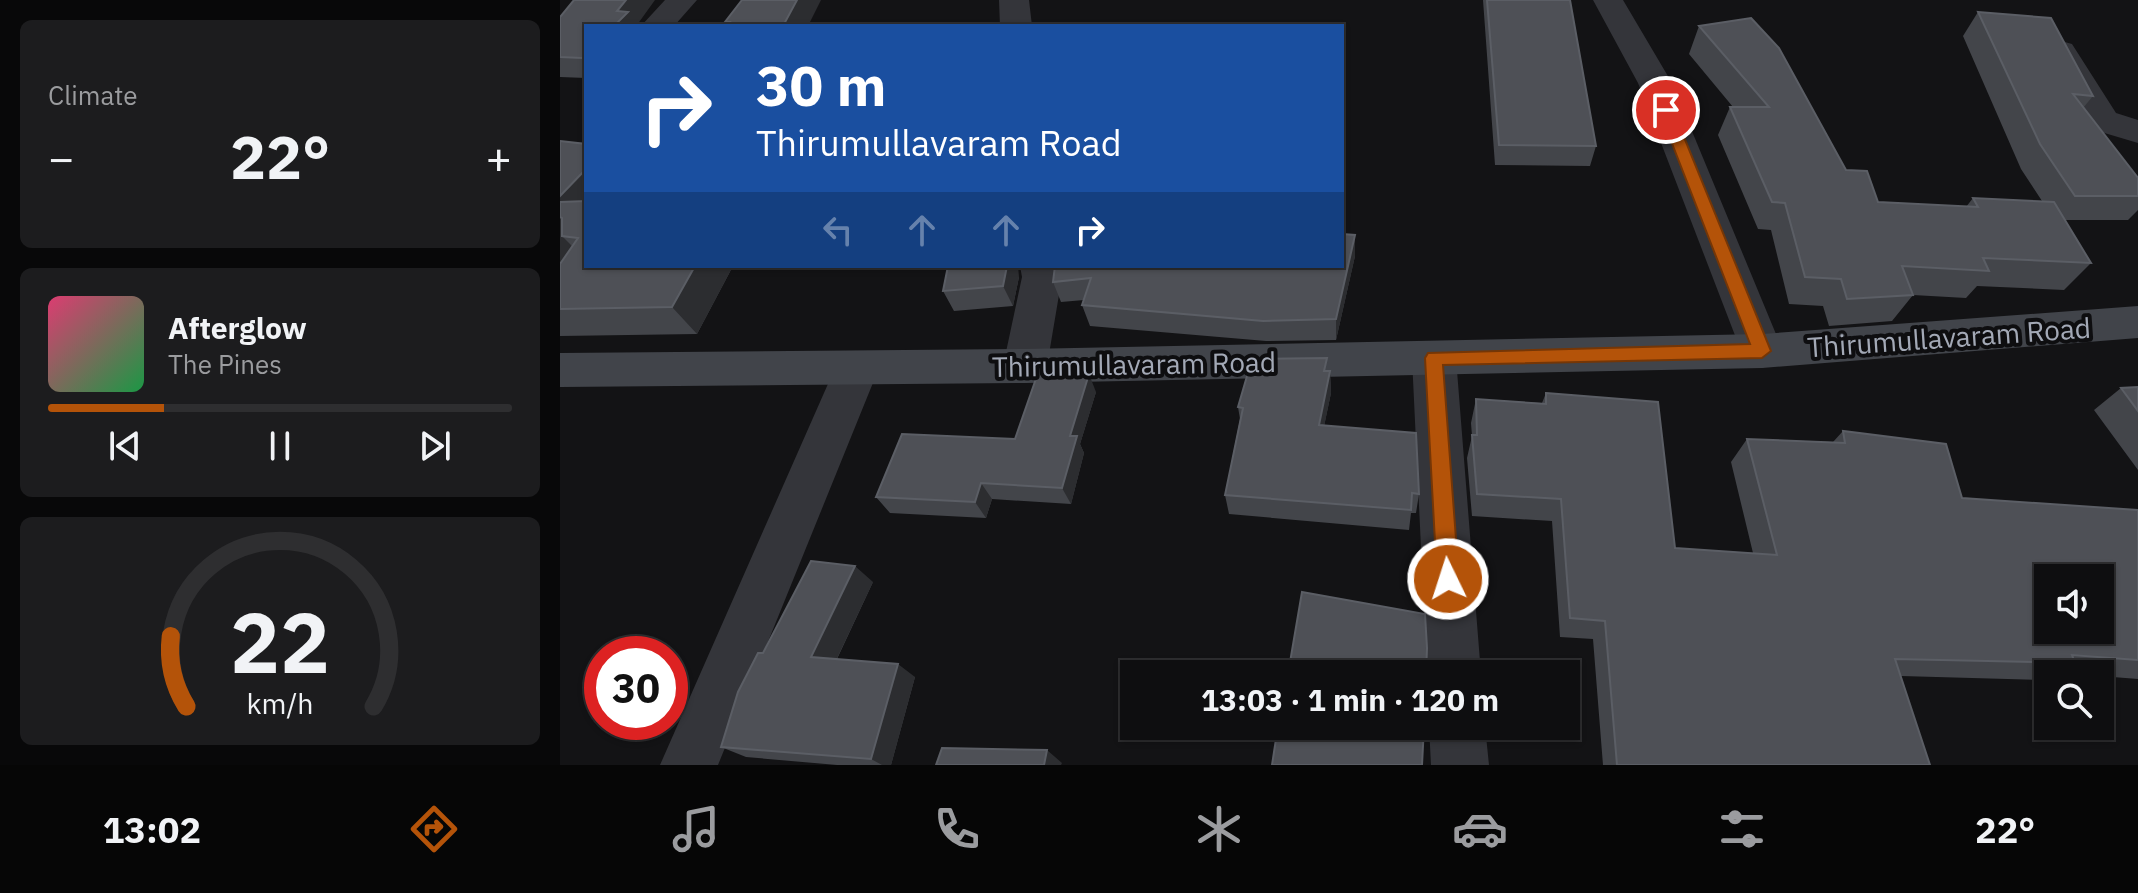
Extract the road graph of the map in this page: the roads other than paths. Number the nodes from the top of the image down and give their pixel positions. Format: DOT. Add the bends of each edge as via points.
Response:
graph roads {
  1 [pos="682,0"];
  2 [pos="1014,0"];
  3 [pos="1608,0"];
  4 [pos="659,24"];
  5 [pos="1016,24"];
  6 [pos="2061,51"];
  7 [pos="2138,132"];
  8 [pos="1040,268"];
  9 [pos="2138,322"];
  10 [pos="1762,351"];
  11 [pos="1434,358"];
  12 [pos="1025,366"];
  13 [pos="857,368"];
  14 [pos="560,370"];
  15 [pos="1453,660"];
  16 [pos="1458,740"];
  17 [pos="689,765"];
  18 [pos="1460,765"];
  1 -- 4 [label="street"];
  2 -- 5 [label="street"];
  3 -- 10 [label="street" via="1655,83"];
  6 -- 7 [label="street" via="2103,121"];
  8 -- 12 [label="street"];
  9 -- 10 [label="street, Thirumullavaram Road"];
  10 -- 11 [label="street, Thirumullavaram Road"];
  11 -- 12 [label="street, Thirumullavaram Road"];
  11 -- 15 [label="street"];
  12 -- 13 [label="street, Thirumullavaram Road"];
  13 -- 14 [label="street, Thirumullavaram Road"];
  13 -- 17 [label="street"];
  16 -- 18 [label="street"];
}
